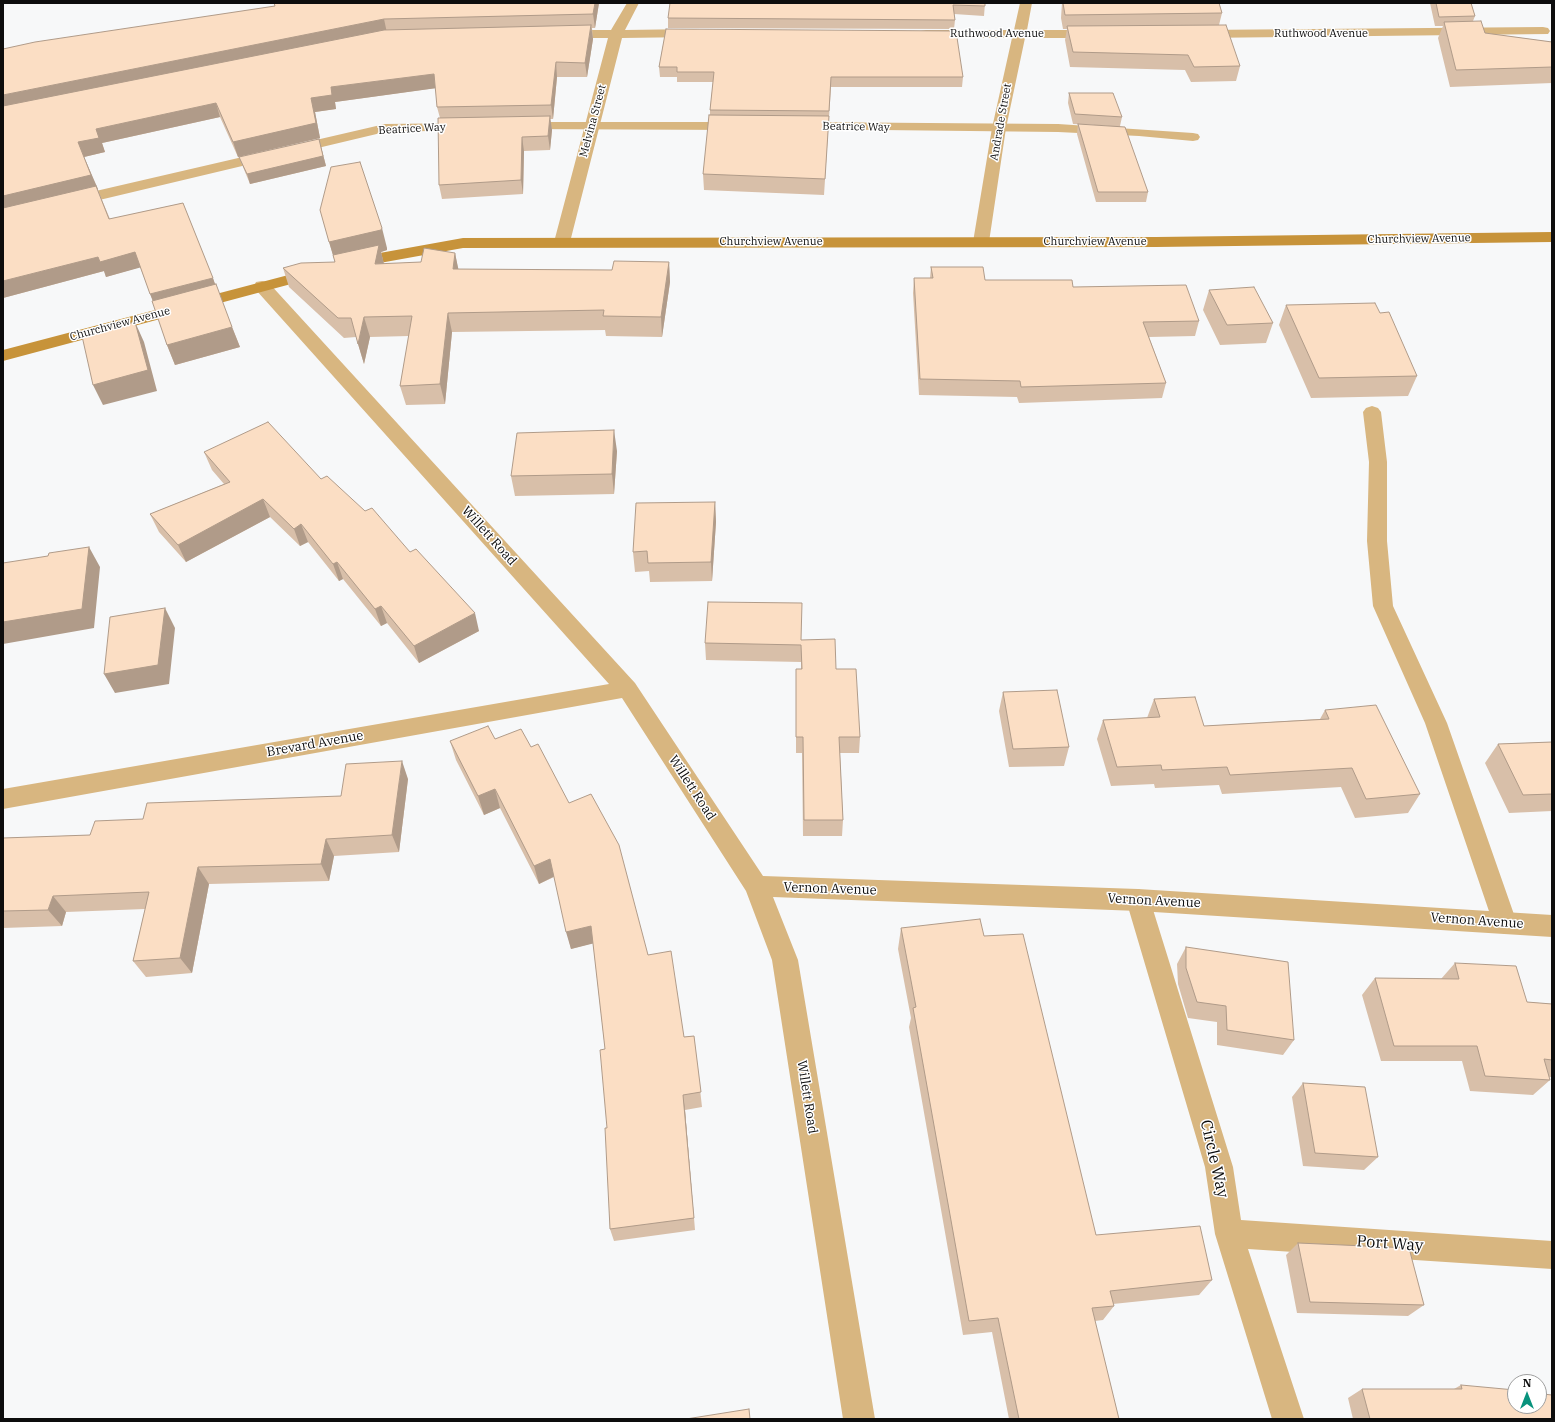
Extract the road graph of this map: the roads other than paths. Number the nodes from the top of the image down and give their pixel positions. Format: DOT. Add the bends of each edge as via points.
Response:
graph roads {
  1 [pos="633,3"];
  2 [pos="1026,3"];
  3 [pos="1543,31"];
  4 [pos="616,33"];
  5 [pos="711,33"];
  6 [pos="545,34"];
  7 [pos="916,34"];
  8 [pos="1112,34"];
  9 [pos="1183,34"];
  10 [pos="1018,35"];
  11 [pos="593,124"];
  12 [pos="481,126"];
  13 [pos="505,126"];
  14 [pos="752,126"];
  15 [pos="784,126"];
  16 [pos="999,128"];
  17 [pos="1193,137"];
  18 [pos="56,206"];
  19 [pos="1552,237"];
  20 [pos="562,242"];
  21 [pos="981,242"];
  22 [pos="262,286"];
  23 [pos="3,356"];
  24 [pos="1372,412"];
  25 [pos="627,689"];
  26 [pos="3,799"];
  27 [pos="756,886"];
  28 [pos="1138,900"];
  29 [pos="1505,923"];
  30 [pos="1552,926"];
  31 [pos="1229,1234"];
  32 [pos="1552,1255"];
  33 [pos="859,1419"];
  34 [pos="1288,1419"];
  1 -- 4 [label="street, Melvina Street"];
  2 -- 10 [label="street, Andrade Street"];
  3 -- 9 [label="street, Ruthwood Avenue"];
  4 -- 5 [label="street"];
  4 -- 6 [label="street"];
  4 -- 11 [label="street, Melvina Street"];
  7 -- 10 [label="street, Ruthwood Avenue"];
  8 -- 10 [label="street, Ruthwood Avenue"];
  10 -- 16 [label="street, Andrade Street"];
  11 -- 13 [label="street"];
  11 -- 14 [label="street"];
  11 -- 20 [label="street, Melvina Street"];
  12 -- 18 [label="street, Beatrice Way" via="385,128"];
  15 -- 16 [label="street, Beatrice Way"];
  16 -- 17 [label="street, Beatrice Way" via="1125,131"];
  16 -- 21 [label="street, Andrade Street"];
  19 -- 21 [label="street, Churchview Avenue"];
  20 -- 21 [label="street, Churchview Avenue"];
  20 -- 22 [label="street, Churchview Avenue" via="463,243 333,268"];
  22 -- 23 [label="street, Churchview Avenue"];
  22 -- 25 [label="street, Willett Road"];
  24 -- 29 [label="street" via="1378,462 1377,540 1383,606 1436,723"];
  25 -- 26 [label="street, Brevard Avenue"];
  25 -- 27 [label="street, Willett Road"];
  27 -- 28 [label="street, Vernon Avenue"];
  27 -- 33 [label="street, Willett Road" via="785,960"];
  28 -- 29 [label="street, Vernon Avenue"];
  28 -- 31 [label="street, Circle Way" via="1219,1167"];
  29 -- 30 [label="street, Vernon Avenue"];
  31 -- 32 [label="street, Port Way"];
  31 -- 34 [label="street, Circle Way"];
}
